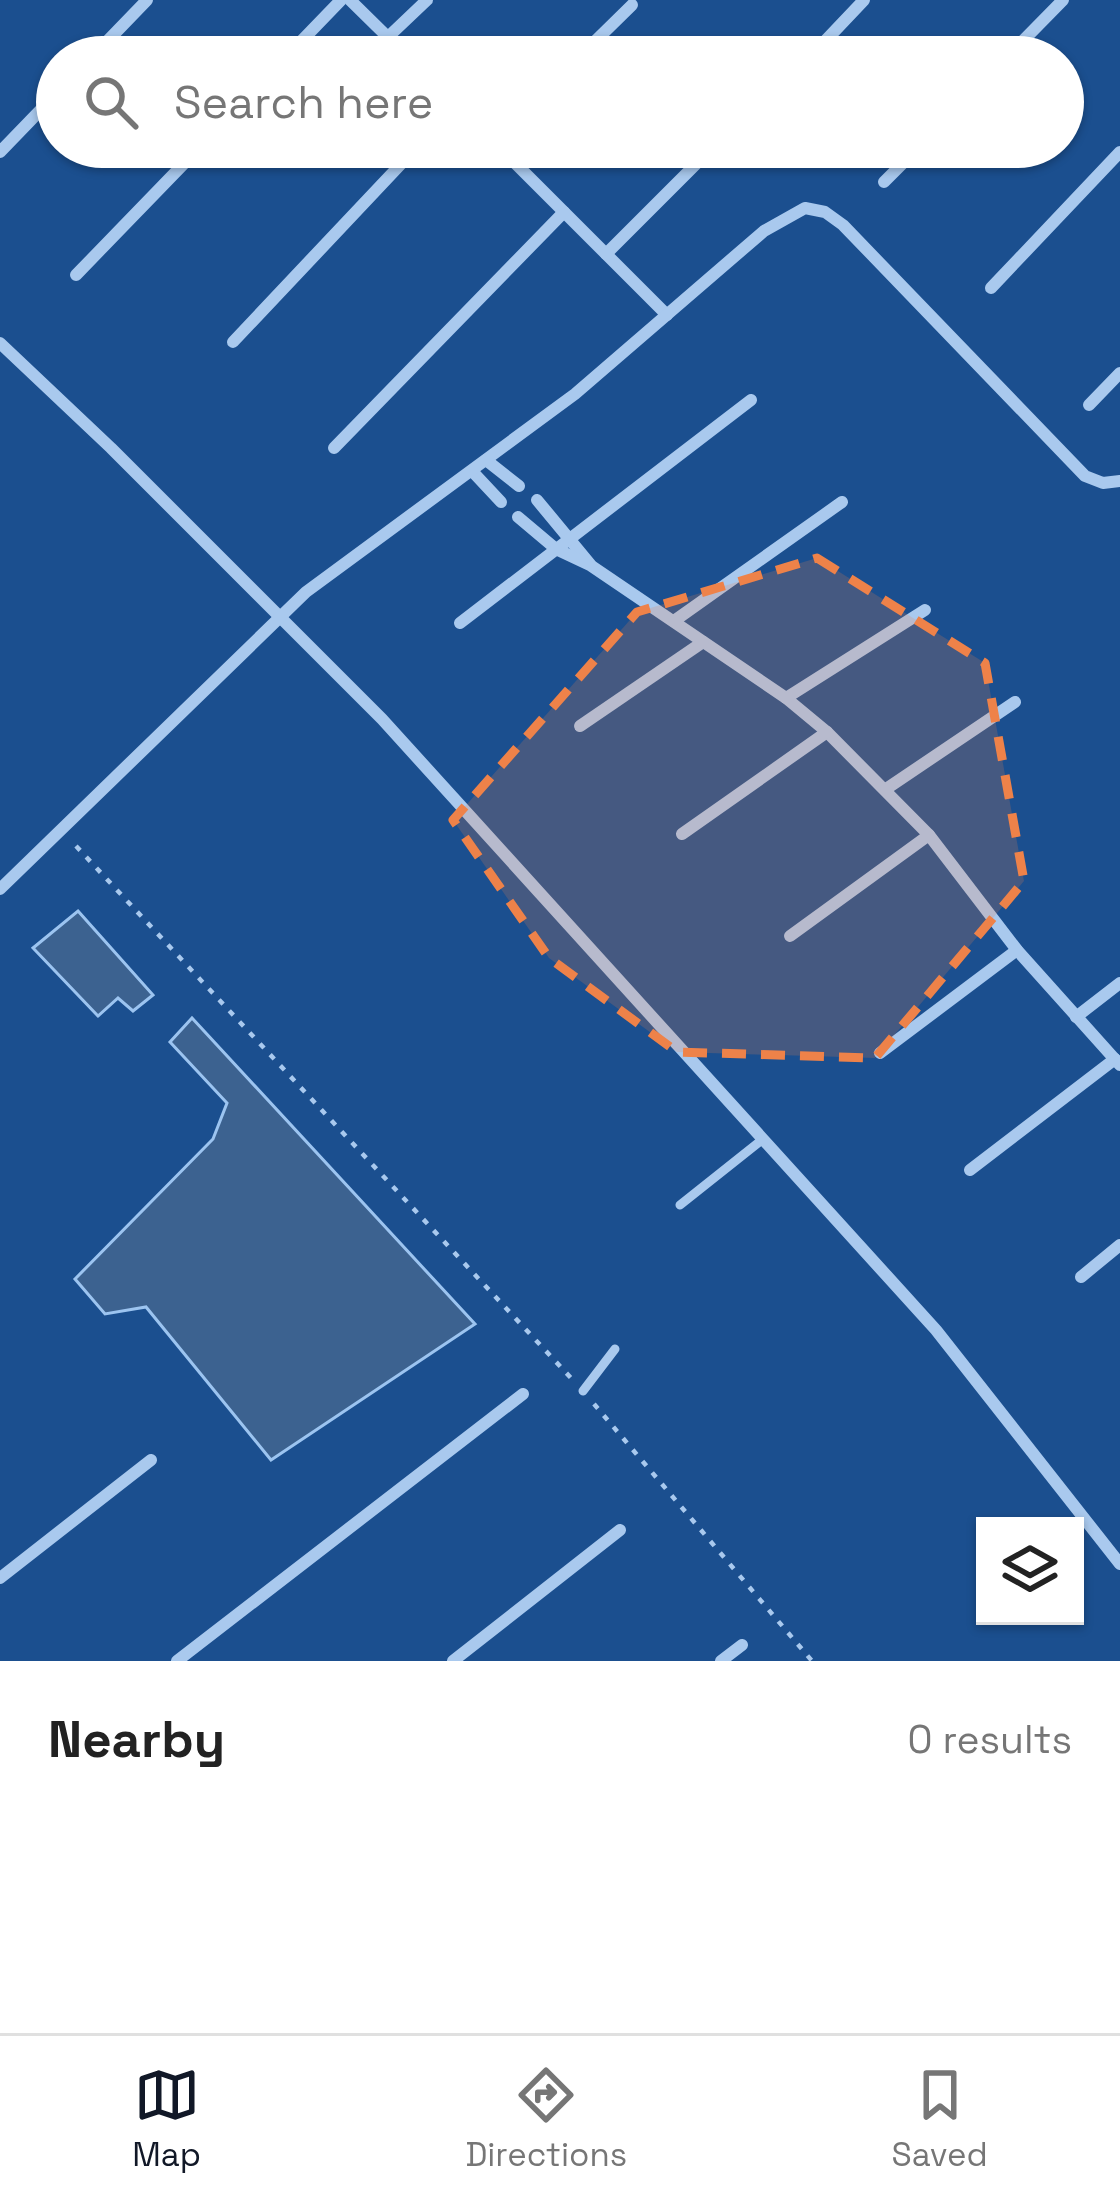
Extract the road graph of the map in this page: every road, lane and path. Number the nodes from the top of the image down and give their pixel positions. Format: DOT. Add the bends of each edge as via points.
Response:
graph roads {
  1 [pos="148,0"];
  2 [pos="341,0"];
  3 [pos="350,0"];
  4 [pos="427,0"];
  5 [pos="864,0"];
  6 [pos="1063,0"];
  7 [pos="632,5"];
  8 [pos="113,36"];
  9 [pos="306,36"];
  10 [pos="387,36"];
  11 [pos="389,36"];
  12 [pos="600,36"];
  13 [pos="830,36"];
  14 [pos="1028,36"];
  15 [pos="36,115"];
  16 [pos="0,152"];
  17 [pos="1120,152"];
  18 [pos="180,168"];
  19 [pos="397,168"];
  20 [pos="520,168"];
  21 [pos="692,168"];
  22 [pos="898,168"];
  23 [pos="884,182"];
  24 [pos="564,212"];
  25 [pos="606,254"];
  26 [pos="76,275"];
  27 [pos="991,288"];
  28 [pos="667,314"];
  29 [pos="233,342"];
  30 [pos="0,343"];
  31 [pos="1120,373"];
  32 [pos="751,400"];
  33 [pos="1089,406"];
  34 [pos="334,448"];
  35 [pos="486,460"];
  36 [pos="472,471"];
  37 [pos="1120,481"];
  38 [pos="519,486"];
  39 [pos="537,500"];
  40 [pos="501,502"];
  41 [pos="842,502"];
  42 [pos="518,518"];
  43 [pos="571,537"];
  44 [pos="556,549"];
  45 [pos="590,566"];
  46 [pos="925,610"];
  47 [pos="277,618"];
  48 [pos="674,620"];
  49 [pos="460,623"];
  50 [pos="703,642"];
  51 [pos="787,698"];
  52 [pos="1016,702"];
  53 [pos="580,726"];
  54 [pos="827,732"];
  55 [pos="886,789"];
  56 [pos="61,829"];
  57 [pos="682,834"];
  58 [pos="929,835"];
  59 [pos="0,889"];
  60 [pos="790,936"];
  61 [pos="1017,950"];
  62 [pos="1120,983"];
  63 [pos="1076,1017"];
  64 [pos="880,1053"];
  65 [pos="1118,1062"];
  66 [pos="763,1139"];
  67 [pos="970,1170"];
  68 [pos="680,1205"];
  69 [pos="1120,1246"];
  70 [pos="1081,1276"];
  71 [pos="615,1349"];
  72 [pos="583,1391"];
  73 [pos="523,1394"];
  74 [pos="151,1460"];
  75 [pos="620,1529"];
  76 [pos="1120,1564"];
  77 [pos="0,1578"];
  78 [pos="742,1645"];
  79 [pos="177,1661"];
  80 [pos="453,1661"];
  81 [pos="721,1661"];
  82 [pos="812,1661"];
  1 -- 8 [label="street"];
  2 -- 9 [label="street"];
  3 -- 10 [label="street"];
  4 -- 11 [label="street"];
  5 -- 13 [label="street"];
  6 -- 14 [label="street"];
  7 -- 12 [label="street"];
  15 -- 16 [label="street"];
  17 -- 27 [label="street"];
  18 -- 26 [label="street"];
  19 -- 29 [label="street"];
  20 -- 24 [label="street"];
  21 -- 25 [label="street"];
  22 -- 23 [label="street"];
  24 -- 25 [label="street"];
  24 -- 34 [label="street"];
  25 -- 28 [label="street"];
  28 -- 35 [label="street"];
  28 -- 37 [label="street" via="783,217 805,208 825,212 1085,476"];
  30 -- 47 [label="street"];
  31 -- 33 [label="street"];
  32 -- 43 [label="street"];
  35 -- 36 [label="street"];
  35 -- 38 [label="street"];
  36 -- 40 [label="street"];
  36 -- 47 [label="street"];
  39 -- 43 [label="street"];
  41 -- 48 [label="street"];
  42 -- 44 [label="street"];
  43 -- 44 [label="street"];
  43 -- 45 [label="street"];
  44 -- 45 [label="street"];
  44 -- 49 [label="street"];
  45 -- 48 [label="street"];
  46 -- 51 [label="street"];
  47 -- 56 [label="street"];
  47 -- 66 [label="street" via="382,719"];
  48 -- 50 [label="street"];
  50 -- 51 [label="street"];
  50 -- 53 [label="street"];
  51 -- 54 [label="street"];
  52 -- 55 [label="street"];
  54 -- 55 [label="street"];
  54 -- 57 [label="street"];
  55 -- 58 [label="street"];
  56 -- 59 [label="street"];
  56 -- 72 [label="path"];
  58 -- 60 [label="street"];
  58 -- 61 [label="street"];
  61 -- 63 [label="street"];
  61 -- 64 [label="street"];
  62 -- 63 [label="street"];
  63 -- 65 [label="street"];
  65 -- 67 [label="street"];
  66 -- 68 [label="lane"];
  66 -- 76 [label="street" via="936,1330"];
  69 -- 70 [label="street"];
  71 -- 72 [label="lane"];
  72 -- 82 [label="path"];
  73 -- 79 [label="street"];
  74 -- 77 [label="street"];
  75 -- 80 [label="street"];
  78 -- 81 [label="street"];
}
